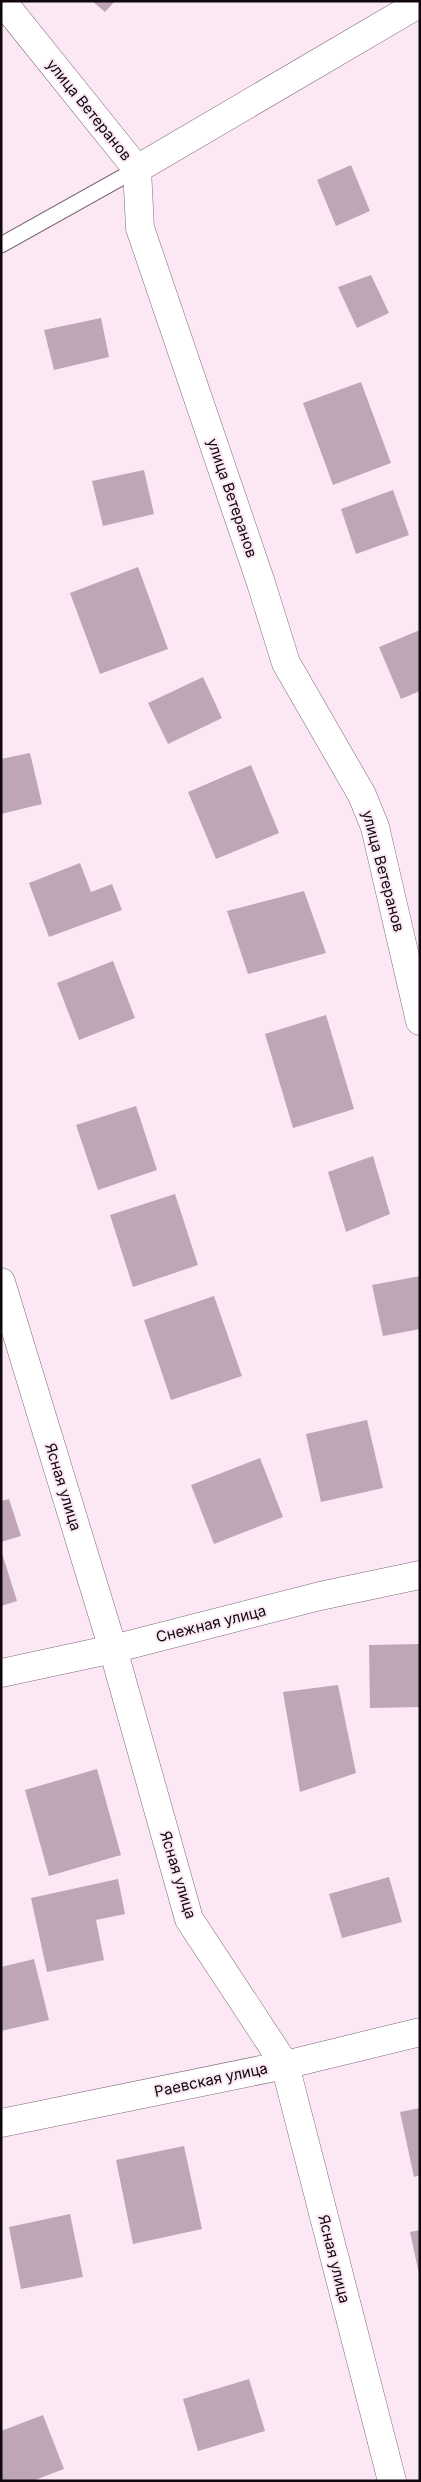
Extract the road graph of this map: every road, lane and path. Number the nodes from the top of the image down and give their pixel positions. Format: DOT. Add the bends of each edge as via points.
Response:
graph roads {
  1 [pos="2,1"];
  2 [pos="420,3"];
  3 [pos="137,169"];
  4 [pos="1,245"];
  5 [pos="420,1021"];
  6 [pos="1,1282"];
  7 [pos="420,1575"];
  8 [pos="113,1650"];
  9 [pos="1,1673"];
  10 [pos="420,2032"];
  11 [pos="285,2065"];
  12 [pos="1,2123"];
  13 [pos="392,2481"];
  1 -- 3 [label="street, улица Ветеранов"];
  2 -- 3 [label="street"];
  3 -- 4 [label="lane"];
  3 -- 5 [label="street, улица Ветеранов" via="140,228 286,663 362,795 375,827"];
  6 -- 8 [label="street, Ясная улица"];
  7 -- 8 [label="street, Снежная улица" via="320,1596"];
  8 -- 9 [label="street, Снежная улица"];
  8 -- 11 [label="street, Ясная улица" via="189,1919"];
  10 -- 11 [label="street, Раевская улица"];
  11 -- 12 [label="street, Раевская улица"];
  11 -- 13 [label="street, Ясная улица"];
}
